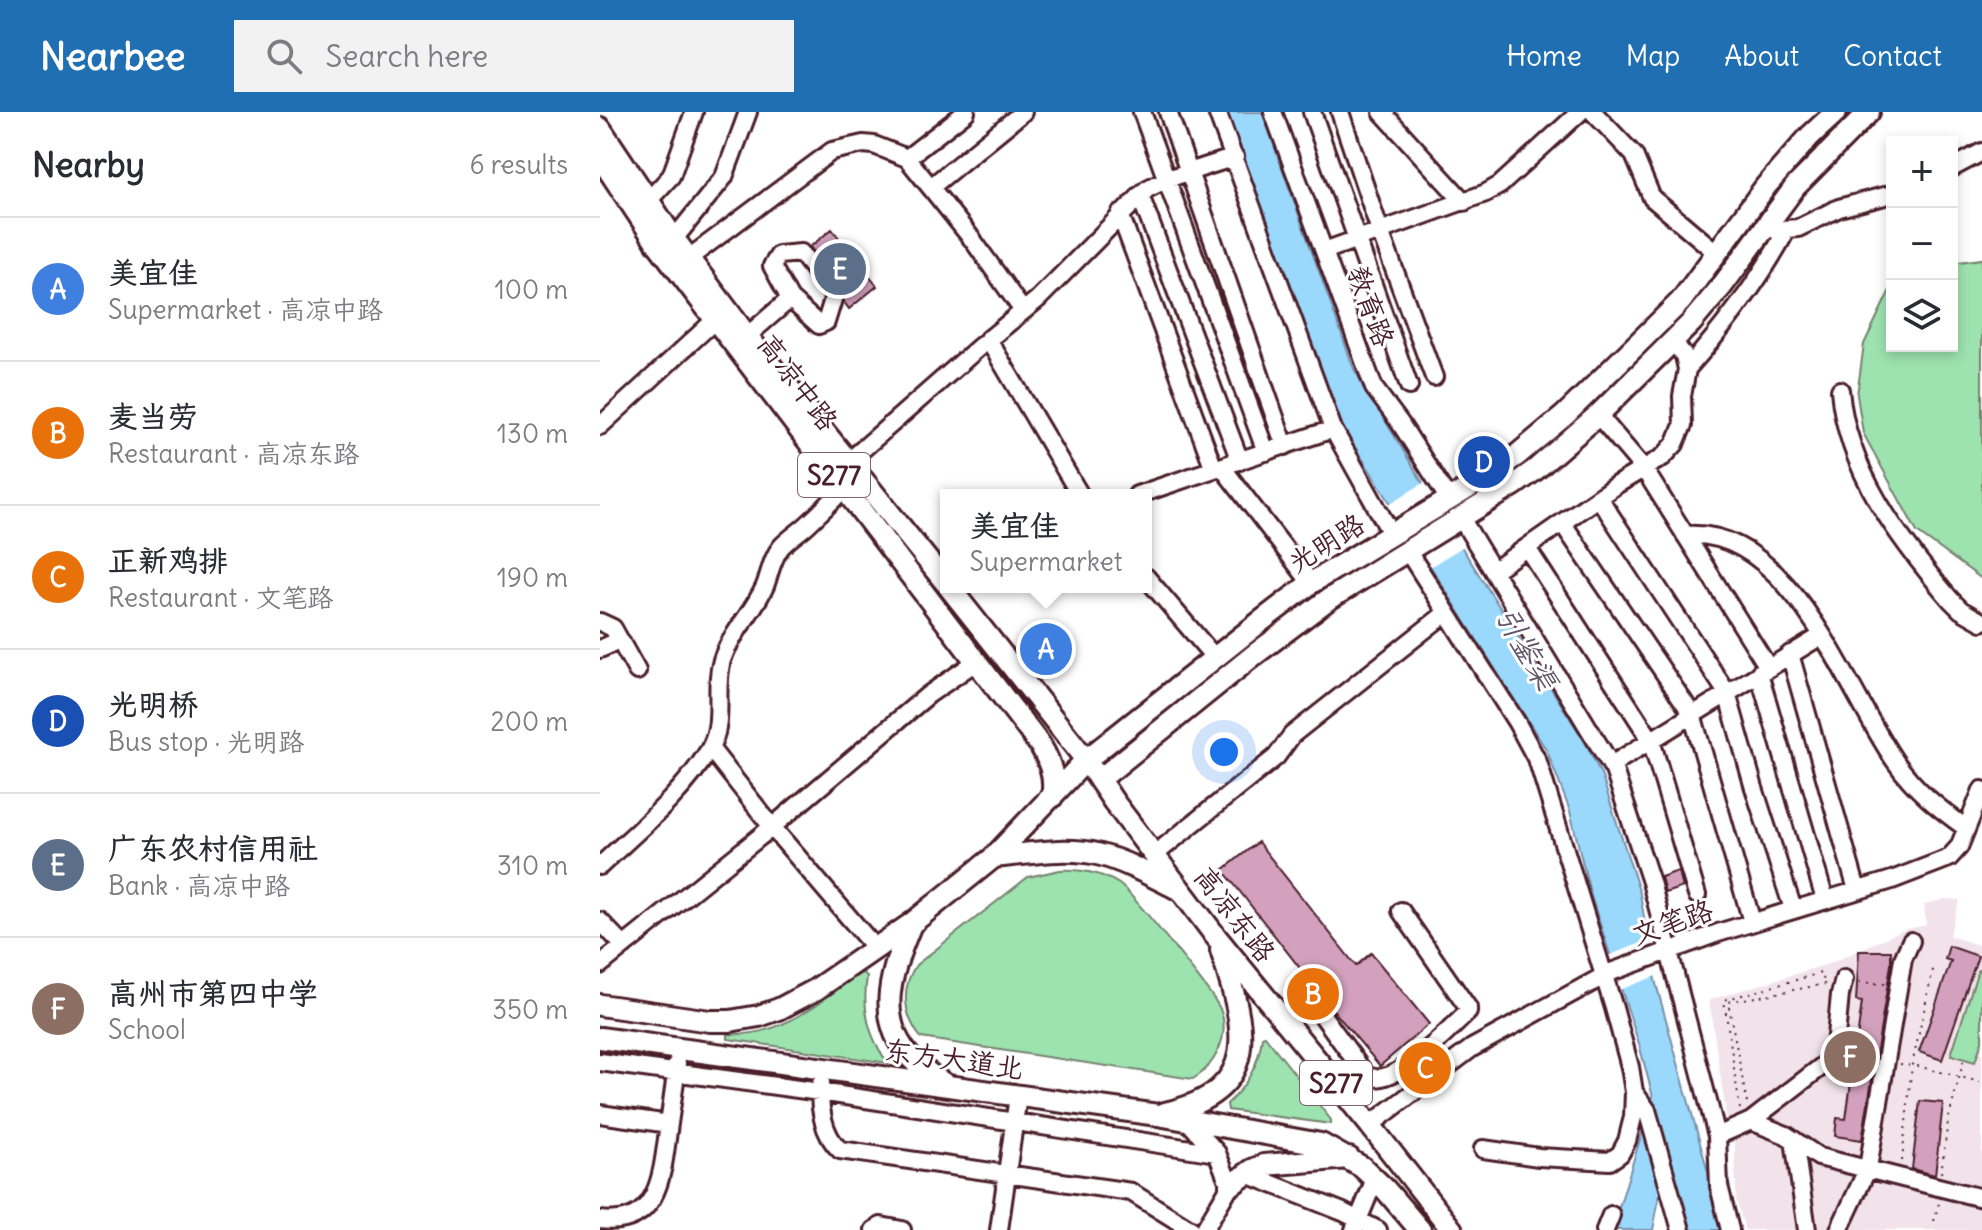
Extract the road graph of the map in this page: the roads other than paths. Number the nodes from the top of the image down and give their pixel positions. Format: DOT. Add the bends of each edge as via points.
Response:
graph roads {
  1 [pos="694,112"];
  2 [pos="748,112"];
  3 [pos="966,112"];
  4 [pos="1023,112"];
  5 [pos="1142,112"];
  6 [pos="1168,112"];
  7 [pos="1217,112"];
  8 [pos="1273,112"];
  9 [pos="1312,112"];
  10 [pos="1340,112"];
  11 [pos="1382,112"];
  12 [pos="1580,112"];
  13 [pos="1593,112"];
  14 [pos="1836,112"];
  15 [pos="1869,112"];
  16 [pos="600,128"];
  17 [pos="1982,152"];
  18 [pos="600,157"];
  19 [pos="1235,157"];
  20 [pos="907,158"];
  21 [pos="1958,165"];
  22 [pos="1190,172"];
  23 [pos="1167,179"];
  24 [pos="931,187"];
  25 [pos="1140,195"];
  26 [pos="1886,195"];
  27 [pos="648,201"];
  28 [pos="1464,202"];
  29 [pos="1120,214"];
  30 [pos="1762,229"];
  31 [pos="1380,231"];
  32 [pos="1786,231"];
  33 [pos="674,239"];
  34 [pos="1357,239"];
  35 [pos="1324,251"];
  36 [pos="1718,254"];
  37 [pos="689,258"];
  38 [pos="790,299"];
  39 [pos="1023,311"];
  40 [pos="715,320"];
  41 [pos="747,336"];
  42 [pos="988,339"];
  43 [pos="1673,340"];
  44 [pos="1687,369"];
  45 [pos="1434,377"];
  46 [pos="1409,386"];
  47 [pos="1840,390"];
  48 [pos="1598,415"];
  49 [pos="600,426"];
  50 [pos="1333,429"];
  51 [pos="1285,446"];
  52 [pos="1266,452"];
  53 [pos="1240,461"];
  54 [pos="848,462"];
  55 [pos="1218,468"];
  56 [pos="1644,469"];
  57 [pos="844,488"];
  58 [pos="1076,489"];
  59 [pos="1152,490"];
  60 [pos="1599,498"];
  61 [pos="1452,512"];
  62 [pos="1563,524"];
  63 [pos="1685,535"];
  64 [pos="1405,540"];
  65 [pos="1527,548"];
  66 [pos="1493,571"];
  67 [pos="940,573"];
  68 [pos="1311,583"];
  69 [pos="1152,584"];
  70 [pos="955,593"];
  71 [pos="1446,613"];
  72 [pos="974,619"];
  73 [pos="600,622"];
  74 [pos="1982,622"];
  75 [pos="957,633"];
  76 [pos="1821,636"];
  77 [pos="620,640"];
  78 [pos="600,649"];
  79 [pos="1790,654"];
  80 [pos="1215,658"];
  81 [pos="977,661"];
  82 [pos="1764,670"];
  83 [pos="637,671"];
  84 [pos="1727,693"];
  85 [pos="1166,696"];
  86 [pos="1692,714"];
  87 [pos="1179,715"];
  88 [pos="1651,740"];
  89 [pos="710,748"];
  90 [pos="1086,760"];
  91 [pos="1611,765"];
  92 [pos="1099,780"];
  93 [pos="1982,790"];
  94 [pos="1052,797"];
  95 [pos="772,827"];
  96 [pos="1966,828"];
  97 [pos="1154,855"];
  98 [pos="994,857"];
  99 [pos="600,866"];
  100 [pos="1180,890"];
  101 [pos="1857,890"];
  102 [pos="1697,895"];
  103 [pos="1825,900"];
  104 [pos="1793,909"];
  105 [pos="1401,911"];
  106 [pos="600,921"];
  107 [pos="1752,922"];
  108 [pos="911,924"];
  109 [pos="1217,938"];
  110 [pos="1911,941"];
  111 [pos="624,946"];
  112 [pos="875,948"];
  113 [pos="1663,951"];
  114 [pos="600,965"];
  115 [pos="1607,974"];
  116 [pos="1851,980"];
  117 [pos="600,1005"];
  118 [pos="1281,1016"];
  119 [pos="600,1038"];
  120 [pos="679,1049"];
  121 [pos="600,1062"];
  122 [pos="823,1069"];
  123 [pos="676,1072"];
  124 [pos="946,1086"];
  125 [pos="820,1092"];
  126 [pos="1634,1092"];
  127 [pos="1018,1096"];
  128 [pos="600,1114"];
  129 [pos="1158,1115"];
  130 [pos="1187,1120"];
  131 [pos="1015,1121"];
  132 [pos="1747,1122"];
  133 [pos="669,1124"];
  134 [pos="1370,1125"];
  135 [pos="1717,1136"];
  136 [pos="1794,1140"];
  137 [pos="1483,1149"];
  138 [pos="1217,1153"];
  139 [pos="1349,1158"];
  140 [pos="1868,1168"];
  141 [pos="1007,1173"];
  142 [pos="1247,1174"];
  143 [pos="1375,1179"];
  144 [pos="1230,1186"];
  145 [pos="1982,1198"];
  146 [pos="600,1220"];
  147 [pos="1357,1225"];
  148 [pos="874,1230"];
  149 [pos="902,1230"];
  150 [pos="999,1230"];
  151 [pos="1192,1230"];
  152 [pos="1204,1230"];
  153 [pos="1378,1230"];
  154 [pos="1420,1230"];
  155 [pos="1452,1230"];
  156 [pos="1681,1230"];
  157 [pos="1730,1230"];
  158 [pos="1807,1230"];
  159 [pos="1839,1230"];
  1 -- 27 [label="street" via="671,176"];
  2 -- 33 [label="street" via="724,177"];
  3 -- 20 [label="street"];
  4 -- 24 [label="street"];
  5 -- 23 [label="street"];
  6 -- 22 [label="street"];
  7 -- 19 [label="street"];
  8 -- 35 [label="street, 教育路"];
  9 -- 34 [label="street"];
  10 -- 31 [label="street"];
  11 -- 28 [label="street"];
  12 -- 28 [label="street" via="1500,185"];
  13 -- 36 [label="street" via="1634,155 1652,198"];
  14 -- 36 [label="main road, 光明路" via="1766,186"];
  15 -- 30 [label="main road, 光明路" via="1810,170"];
  16 -- 27 [label="main road, 高凉中路 / S277"];
  17 -- 21 [label="street"];
  18 -- 40 [label="main road, 高凉中路 / S277"];
  19 -- 22 [label="street"];
  19 -- 50 [label="street"];
  20 -- 24 [label="street"];
  20 -- 37 [label="street" via="874,145 832,151"];
  22 -- 23 [label="street"];
  22 -- 51 [label="street"];
  23 -- 25 [label="street"];
  23 -- 52 [label="street"];
  24 -- 39 [label="street"];
  25 -- 29 [label="street"];
  25 -- 53 [label="street"];
  26 -- 32 [label="street" via="1847,205"];
  27 -- 33 [label="main road, 高凉中路 / S277"];
  28 -- 31 [label="street"];
  29 -- 39 [label="street"];
  29 -- 55 [label="street"];
  30 -- 32 [label="street"];
  30 -- 43 [label="main road, 光明路" via="1722,286"];
  31 -- 34 [label="street"];
  31 -- 45 [label="street"];
  32 -- 44 [label="street" via="1768,265"];
  33 -- 37 [label="main road, 高凉中路 / S277"];
  34 -- 35 [label="street"];
  34 -- 46 [label="street"];
  35 -- 61 [label="street, 教育路" via="1374,388"];
  36 -- 61 [label="main road, 光明路" via="1681,301 1565,415"];
  37 -- 41 [label="main road, 高凉中路 / S277"];
  38 -- 41 [label="street"];
  39 -- 42 [label="street"];
  40 -- 49 [label="street"];
  40 -- 57 [label="main road, 高凉中路 / S277"];
  41 -- 54 [label="main road, 高凉中路 / S277"];
  42 -- 54 [label="street"];
  42 -- 58 [label="street"];
  43 -- 44 [label="street"];
  43 -- 48 [label="main road, 光明路"];
  44 -- 56 [label="street" via="1680,437"];
  47 -- 74 [label="street" via="1848,438 1887,518 1950,599"];
  48 -- 56 [label="street"];
  48 -- 61 [label="main road, 光明路" via="1535,470"];
  50 -- 51 [label="street"];
  50 -- 64 [label="street"];
  51 -- 52 [label="street"];
  52 -- 53 [label="street"];
  53 -- 55 [label="street"];
  54 -- 67 [label="main road, 高凉中路 / S277"];
  55 -- 59 [label="street"];
  55 -- 68 [label="street"];
  56 -- 60 [label="street"];
  56 -- 63 [label="street"];
  57 -- 75 [label="main road, 高凉中路 / S277"];
  57 -- 89 [label="street" via="781,547 746,621 733,636 717,681 720,708"];
  60 -- 62 [label="street"];
  60 -- 84 [label="street"];
  61 -- 64 [label="main road, 光明路"];
  61 -- 66 [label="street, 教育路"];
  62 -- 65 [label="street"];
  62 -- 86 [label="street"];
  63 -- 76 [label="street" via="1721,538 1747,550 1780,577"];
  63 -- 82 [label="street"];
  64 -- 68 [label="main road, 光明路"];
  64 -- 71 [label="street"];
  64 -- 87 [label="main road, 光明路"];
  65 -- 66 [label="street"];
  65 -- 88 [label="street"];
  66 -- 91 [label="street, 教育路"];
  68 -- 80 [label="main road, 光明路"];
  69 -- 80 [label="street"];
  70 -- 72 [label="main road, 高凉中路 / S277"];
  71 -- 97 [label="street" via="1292,735 1276,757"];
  71 -- 115 [label="street" via="1538,762"];
  72 -- 75 [label="main road"];
  72 -- 90 [label="main road, 高凉中路 / S277"];
  73 -- 77 [label="street" via="613,628"];
  75 -- 81 [label="main road, 高凉中路 / S277"];
  76 -- 79 [label="street"];
  76 -- 96 [label="street" via="1918,792"];
  77 -- 78 [label="street"];
  77 -- 83 [label="street"];
  79 -- 82 [label="street"];
  79 -- 101 [label="street"];
  80 -- 85 [label="main road, 光明路"];
  81 -- 94 [label="main road, 高凉中路 / S277" via="1046,754"];
  81 -- 95 [label="street" via="928,695"];
  82 -- 84 [label="street"];
  82 -- 103 [label="street"];
  84 -- 86 [label="street"];
  84 -- 104 [label="street"];
  85 -- 87 [label="main road"];
  85 -- 90 [label="main road, 光明路"];
  86 -- 88 [label="street"];
  86 -- 107 [label="street"];
  87 -- 92 [label="main road, 光明路"];
  88 -- 91 [label="street"];
  88 -- 102 [label="street"];
  89 -- 95 [label="street"];
  89 -- 99 [label="street" via="666,804"];
  90 -- 92 [label="main road, 高凉中路 / S277"];
  90 -- 94 [label="main road, 光明路 / S277"];
  91 -- 113 [label="street, 教育路" via="1651,882"];
  92 -- 97 [label="main road, 高凉东路 / S277"];
  93 -- 96 [label="street, 文笔路"];
  94 -- 98 [label="main road, 光明路 / S277"];
  95 -- 111 [label="street"];
  95 -- 112 [label="street"];
  96 -- 101 [label="street, 文笔路" via="1949,858"];
  97 -- 100 [label="main road, 高凉东路 / S277"];
  98 -- 100 [label="main road, S277" via="1090,853"];
  98 -- 108 [label="main road, 光明路 / S277"];
  100 -- 109 [label="main road, 高凉东路 / S277"];
  101 -- 103 [label="street, 文笔路"];
  103 -- 104 [label="street, 文笔路"];
  104 -- 107 [label="street, 文笔路"];
  105 -- 118 [label="street" via="1468,1008 1443,1035 1396,1074 1377,1080 1370,1079 1312,1001 1303,999"];
  106 -- 111 [label="street"];
  107 -- 113 [label="street, 文笔路"];
  108 -- 112 [label="main road, 光明路"];
  108 -- 124 [label="main road, S277" via="888,990 891,1020 912,1060"];
  109 -- 118 [label="main road, 高凉东路 / S277"];
  109 -- 129 [label="main road, S277" via="1237,996 1240,1052 1230,1076 1213,1093"];
  110 -- 140 [label="street" via="1898,985"];
  111 -- 114 [label="street"];
  112 -- 117 [label="main road, 光明路" via="779,1009 730,1021"];
  113 -- 115 [label="street, 文笔路"];
  113 -- 135 [label="street, 教育路"];
  115 -- 126 [label="street"];
  115 -- 134 [label="street, 文笔路" via="1472,1048"];
  116 -- 132 [label="street" via="1834,1057"];
  118 -- 134 [label="main road, 高凉东路 / S277"];
  119 -- 120 [label="main road, 东方大道北"];
  120 -- 122 [label="main road, 东方大道北"];
  120 -- 123 [label="street"];
  121 -- 123 [label="street"];
  122 -- 124 [label="main road, 东方大道北"];
  122 -- 125 [label="street"];
  123 -- 125 [label="street"];
  123 -- 133 [label="street"];
  124 -- 127 [label="main road, 东方大道北 / S277"];
  125 -- 131 [label="street"];
  125 -- 141 [label="street" via="827,1131 840,1150"];
  126 -- 137 [label="street" via="1627,1141 1610,1161"];
  126 -- 156 [label="street" via="1647,1110"];
  127 -- 129 [label="main road, 东方大道北 / S277"];
  127 -- 131 [label="street"];
  128 -- 133 [label="street"];
  129 -- 130 [label="main road, 东方大道北 / S277"];
  130 -- 138 [label="street"];
  130 -- 139 [label="main road, 东方大道北 / S277" via="1321,1144"];
  131 -- 138 [label="street"];
  131 -- 141 [label="street"];
  132 -- 135 [label="street"];
  132 -- 136 [label="street"];
  133 -- 146 [label="street" via="661,1176 648,1206 623,1221"];
  134 -- 155 [label="main road, 高凉东路 / S277"];
  135 -- 157 [label="street, 教育路" via="1719,1186"];
  136 -- 140 [label="street" via="1819,1157"];
  136 -- 158 [label="street"];
  138 -- 144 [label="street"];
  139 -- 142 [label="main road" via="1270,1164"];
  139 -- 143 [label="main road, S277"];
  140 -- 145 [label="street"];
  140 -- 159 [label="street"];
  141 -- 150 [label="street"];
  141 -- 151 [label="street" via="1135,1193"];
  142 -- 144 [label="main road"];
  142 -- 147 [label="street"];
  143 -- 147 [label="street"];
  143 -- 154 [label="main road, S277"];
  144 -- 152 [label="street"];
  147 -- 153 [label="street"];
  148 -- 149 [label="street"];
}
